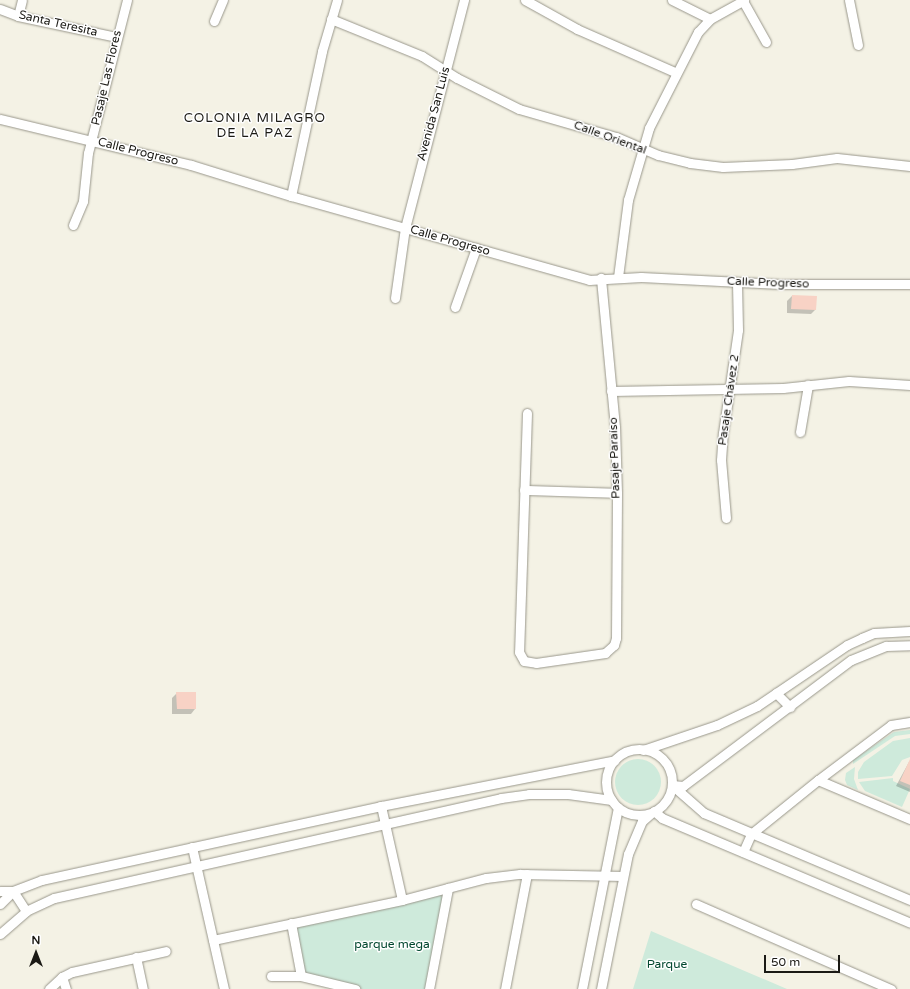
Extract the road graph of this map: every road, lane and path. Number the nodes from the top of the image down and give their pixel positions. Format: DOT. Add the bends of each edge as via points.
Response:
graph roads {
  1 [pos="22,0"];
  2 [pos="127,0"];
  3 [pos="223,0"];
  4 [pos="337,0"];
  5 [pos="464,0"];
  6 [pos="525,0"];
  7 [pos="672,0"];
  8 [pos="849,0"];
  9 [pos="743,1"];
  10 [pos="0,9"];
  11 [pos="18,16"];
  12 [pos="331,19"];
  13 [pos="710,19"];
  14 [pos="214,21"];
  15 [pos="116,37"];
  16 [pos="766,42"];
  17 [pos="858,45"];
  18 [pos="446,71"];
  19 [pos="675,72"];
  20 [pos="0,119"];
  21 [pos="92,140"];
  22 [pos="643,149"];
  23 [pos="910,166"];
  24 [pos="291,196"];
  25 [pos="73,226"];
  26 [pos="405,228"];
  27 [pos="476,248"];
  28 [pos="618,277"];
  29 [pos="601,278"];
  30 [pos="738,282"];
  31 [pos="910,284"];
  32 [pos="395,298"];
  33 [pos="455,306"];
  34 [pos="808,385"];
  35 [pos="910,385"];
  36 [pos="730,389"];
  37 [pos="611,391"];
  38 [pos="527,414"];
  39 [pos="800,432"];
  40 [pos="524,490"];
  41 [pos="617,493"];
  42 [pos="726,518"];
  43 [pos="910,631"];
  44 [pos="910,645"];
  45 [pos="776,693"];
  46 [pos="790,707"];
  47 [pos="910,722"];
  48 [pos="643,750"];
  49 [pos="615,760"];
  50 [pos="818,780"];
  51 [pos="672,785"];
  52 [pos="612,800"];
  53 [pos="381,806"];
  54 [pos="618,808"];
  55 [pos="653,812"];
  56 [pos="910,820"];
  57 [pos="385,824"];
  58 [pos="751,834"];
  59 [pos="192,847"];
  60 [pos="743,852"];
  61 [pos="196,866"];
  62 [pos="527,874"];
  63 [pos="606,874"];
  64 [pos="623,876"];
  65 [pos="448,888"];
  66 [pos="0,891"];
  67 [pos="13,891"];
  68 [pos="402,900"];
  69 [pos="910,900"];
  70 [pos="0,904"];
  71 [pos="696,904"];
  72 [pos="26,910"];
  73 [pos="910,923"];
  74 [pos="291,924"];
  75 [pos="0,934"];
  76 [pos="213,940"];
  77 [pos="166,951"];
  78 [pos="136,957"];
  79 [pos="270,976"];
  80 [pos="301,976"];
  81 [pos="62,977"];
  82 [pos="50,989"];
  83 [pos="66,989"];
  84 [pos="143,989"];
  85 [pos="224,989"];
  86 [pos="355,989"];
  87 [pos="429,989"];
  88 [pos="505,989"];
  89 [pos="582,989"];
  90 [pos="601,989"];
  91 [pos="891,989"];
  1 -- 11 [label="street"];
  2 -- 15 [label="street, Pasaje Las Flores"];
  3 -- 14 [label="street"];
  4 -- 12 [label="street"];
  5 -- 18 [label="street, Avenida San Luis"];
  6 -- 19 [label="street" via="577,29"];
  7 -- 13 [label="street"];
  8 -- 17 [label="street"];
  9 -- 13 [label="street"];
  9 -- 16 [label="street"];
  10 -- 11 [label="street, Santa Teresita"];
  11 -- 15 [label="street, Santa Teresita"];
  12 -- 18 [label="street, Calle Oriental" via="422,56"];
  12 -- 24 [label="street"];
  13 -- 19 [label="street" via="698,32"];
  15 -- 21 [label="street, Pasaje Las Flores"];
  18 -- 22 [label="street, Calle Oriental" via="519,110 616,137"];
  18 -- 26 [label="street, Avenida San Luis"];
  19 -- 22 [label="street" via="649,128"];
  20 -- 21 [label="street, Calle Progreso"];
  21 -- 24 [label="street, Calle Progreso" via="229,176"];
  21 -- 25 [label="street, Pasaje Las Flores" via="83,201"];
  22 -- 23 [label="street, Calle Oriental" via="690,163 723,167 792,164 837,158"];
  22 -- 28 [label="street" via="622,228"];
  24 -- 26 [label="street, Calle Progreso"];
  26 -- 27 [label="street, Calle Progreso"];
  26 -- 32 [label="street, Avenida San Luis"];
  27 -- 29 [label="street, Calle Progreso" via="589,280"];
  27 -- 33 [label="street"];
  28 -- 29 [label="street, Calle Progreso"];
  28 -- 30 [label="street, Calle Progreso"];
  29 -- 37 [label="street, Pasaje Paraíso"];
  30 -- 31 [label="street, Calle Progreso"];
  30 -- 36 [label="street, Pasaje Chávez 2" via="738,330"];
  34 -- 35 [label="street" via="849,381"];
  34 -- 36 [label="street"];
  34 -- 39 [label="street"];
  36 -- 37 [label="street"];
  36 -- 42 [label="street, Pasaje Chávez 2" via="721,460"];
  37 -- 41 [label="street, Pasaje Paraíso"];
  38 -- 40 [label="street"];
  40 -- 41 [label="street"];
  40 -- 41 [label="street, Pasaje Paraíso" via="519,652 524,661 536,663 605,653 614,645"];
  43 -- 45 [label="street" via="874,633 857,640"];
  44 -- 46 [label="street" via="886,646 864,653"];
  45 -- 46 [label="street"];
  45 -- 48 [label="street" via="717,725"];
  46 -- 51 [label="street" via="683,786"];
  47 -- 50 [label="street" via="891,725"];
  48 -- 49 [label="street" via="628,752"];
  48 -- 51 [label="street" via="656,755 666,765"];
  49 -- 52 [label="street" via="606,781"];
  49 -- 53 [label="street"];
  50 -- 56 [label="street"];
  50 -- 58 [label="street"];
  51 -- 55 [label="street" via="667,799"];
  51 -- 58 [label="street" via="704,813"];
  52 -- 54 [label="street"];
  52 -- 57 [label="street" via="583,795 529,794"];
  53 -- 57 [label="street"];
  53 -- 59 [label="street"];
  54 -- 55 [label="street" via="638,815"];
  54 -- 63 [label="street"];
  55 -- 60 [label="street"];
  55 -- 64 [label="street" via="642,821 628,854"];
  57 -- 61 [label="street"];
  57 -- 68 [label="street"];
  58 -- 60 [label="street"];
  58 -- 69 [label="street"];
  59 -- 61 [label="street"];
  59 -- 67 [label="street" via="42,880"];
  60 -- 73 [label="street"];
  61 -- 72 [label="street" via="54,898"];
  61 -- 76 [label="street"];
  62 -- 63 [label="street"];
  62 -- 65 [label="street" via="486,878"];
  62 -- 88 [label="street"];
  63 -- 64 [label="street"];
  63 -- 89 [label="street"];
  64 -- 90 [label="street"];
  65 -- 68 [label="street"];
  65 -- 87 [label="street"];
  66 -- 67 [label="street"];
  67 -- 70 [label="street"];
  67 -- 72 [label="street"];
  68 -- 74 [label="street"];
  71 -- 91 [label="street"];
  72 -- 75 [label="street"];
  74 -- 76 [label="street"];
  74 -- 80 [label="street"];
  76 -- 85 [label="street"];
  77 -- 78 [label="street"];
  78 -- 81 [label="street"];
  78 -- 84 [label="street"];
  79 -- 80 [label="street"];
  80 -- 86 [label="street"];
  81 -- 82 [label="street"];
  81 -- 83 [label="street"];
}
